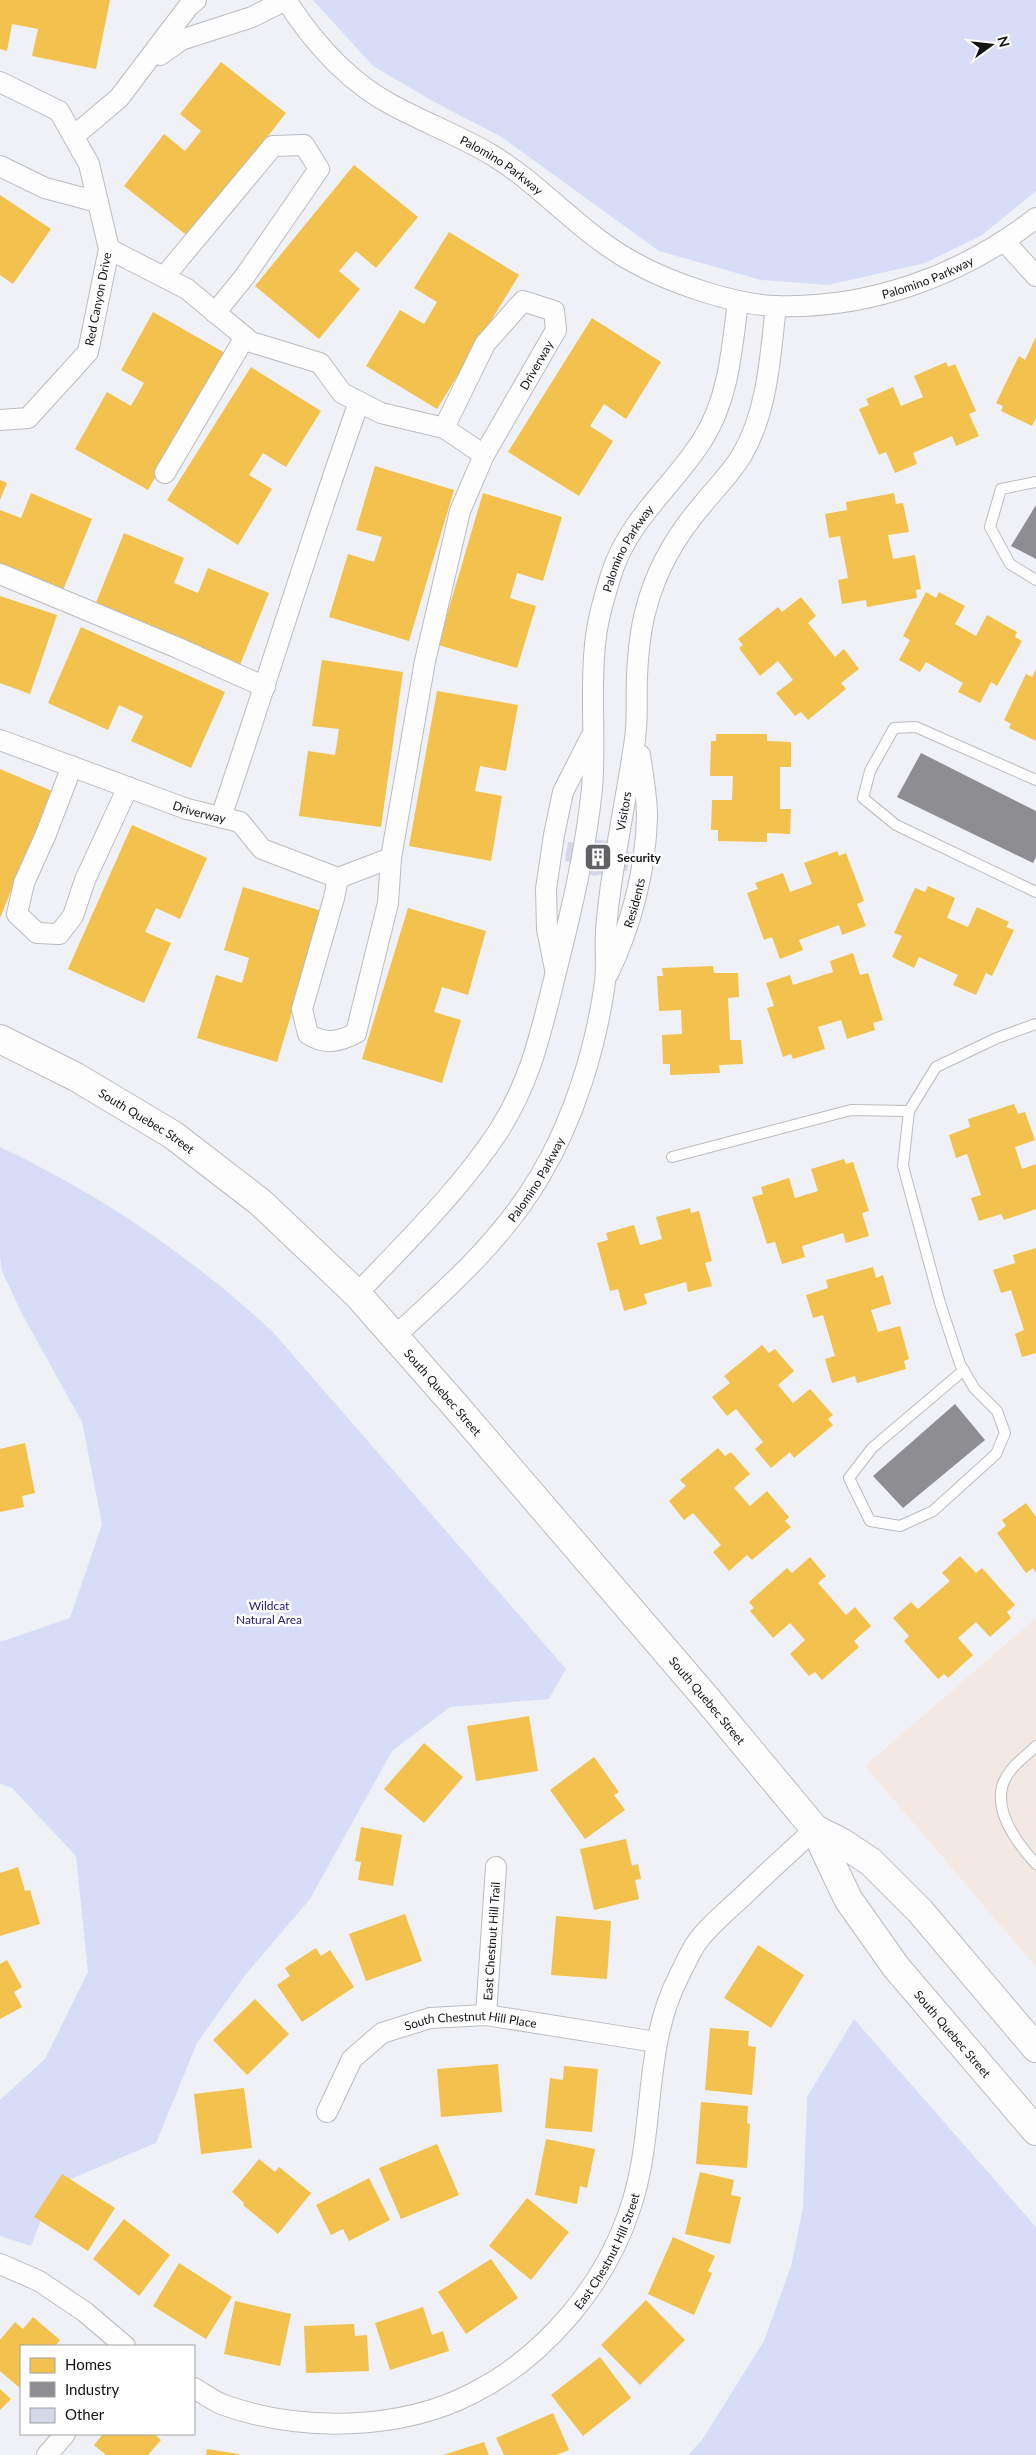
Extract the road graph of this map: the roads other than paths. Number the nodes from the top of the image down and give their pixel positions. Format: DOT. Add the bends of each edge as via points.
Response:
graph roads {
  1 [pos="196,0"];
  2 [pos="286,0"];
  3 [pos="146,64"];
  4 [pos="0,82"];
  5 [pos="74,136"];
  6 [pos="0,166"];
  7 [pos="98,202"];
  8 [pos="1036,218"];
  9 [pos="1005,242"];
  10 [pos="109,249"];
  11 [pos="1036,276"];
  12 [pos="164,277"];
  13 [pos="738,301"];
  14 [pos="776,306"];
  15 [pos="215,313"];
  16 [pos="245,337"];
  17 [pos="359,402"];
  18 [pos="0,420"];
  19 [pos="444,428"];
  20 [pos="484,455"];
  21 [pos="165,473"];
  22 [pos="1036,482"];
  23 [pos="0,574"];
  24 [pos="1036,580"];
  25 [pos="265,687"];
  26 [pos="594,730"];
  27 [pos="0,740"];
  28 [pos="72,766"];
  29 [pos="1036,780"];
  30 [pos="128,787"];
  31 [pos="221,817"];
  32 [pos="391,858"];
  33 [pos="338,878"];
  34 [pos="1036,892"];
  35 [pos="556,973"];
  36 [pos="605,981"];
  37 [pos="1036,1024"];
  38 [pos="0,1039"];
  39 [pos="909,1111"];
  40 [pos="672,1157"];
  41 [pos="357,1294"];
  42 [pos="395,1336"];
  43 [pos="964,1370"];
  44 [pos="1036,1746"];
  45 [pos="815,1829"];
  46 [pos="1036,1864"];
  47 [pos="496,1867"];
  48 [pos="486,2015"];
  49 [pos="656,2042"];
  50 [pos="1036,2048"];
  51 [pos="327,2112"];
  52 [pos="1036,2131"];
  53 [pos="0,2264"];
  54 [pos="124,2345"];
  55 [pos="195,2389"];
  56 [pos="63,2435"];
  57 [pos="47,2455"];
  1 -- 3 [label="street"];
  2 -- 3 [label="street" via="252,17 181,40"];
  2 -- 13 [label="street, Palomino Parkway" via="321,47 366,88 514,170 569,216 634,263"];
  3 -- 5 [label="street" via="118,98"];
  4 -- 5 [label="street, Red Canyon Drive" via="59,111"];
  5 -- 7 [label="street, Red Canyon Drive" via="89,164"];
  6 -- 7 [label="street" via="45,188"];
  7 -- 10 [label="street, Red Canyon Drive"];
  8 -- 9 [label="street, Palomino Parkway"];
  9 -- 11 [label="street"];
  9 -- 14 [label="street, Palomino Parkway" via="935,277 897,290 824,304"];
  10 -- 12 [label="street"];
  10 -- 18 [label="street, Red Canyon Drive" via="88,352 28,418"];
  12 -- 15 [label="street" via="187,289"];
  12 -- 15 [label="street" via="273,146 304,145 319,169 245,276"];
  13 -- 14 [label="street, Palomino Parkway"];
  13 -- 26 [label="street, Palomino Parkway" via="725,388 716,414 697,447 643,513 625,541 612,572 594,645"];
  14 -- 36 [label="street, Visitors" via="765,395 756,425 731,471 678,536 647,607 637,667 636,731 606,929"];
  15 -- 16 [label="street"];
  16 -- 17 [label="street" via="251,342 320,363 342,393"];
  16 -- 21 [label="street"];
  17 -- 19 [label="street" via="381,413"];
  17 -- 25 [label="street" via="322,505"];
  19 -- 20 [label="street"];
  19 -- 20 [label="street, Driverway" via="485,344 523,301 554,312 556,330"];
  20 -- 32 [label="street" via="460,511 425,661"];
  22 -- 24 [label="lane" via="1001,489 990,527 1010,564"];
  23 -- 25 [label="street"];
  25 -- 31 [label="street"];
  26 -- 35 [label="street" via="589,810 573,903"];
  26 -- 35 [label="street" via="563,792 554,836 546,890 547,929"];
  27 -- 28 [label="street, Driverway"];
  28 -- 30 [label="street, Driverway"];
  28 -- 30 [label="street" via="24,884 17,914 37,933 58,934 73,916 85,880"];
  29 -- 34 [label="lane" via="916,727 894,728 870,771 862,798 896,825"];
  30 -- 31 [label="street, Driverway"];
  31 -- 33 [label="street, Driverway" via="240,822 262,848"];
  32 -- 33 [label="street"];
  32 -- 33 [label="street" via="388,903 356,1033 328,1042 308,1034 302,1009"];
  35 -- 41 [label="street" via="540,1042 529,1073 499,1130 458,1184"];
  36 -- 42 [label="street, Palomino Parkway" via="579,1088 541,1175 493,1242"];
  37 -- 39 [label="lane" via="997,1038 936,1067"];
  38 -- 41 [label="main road, South Quebec Street" via="76,1077 172,1135 260,1202"];
  39 -- 40 [label="lane" via="850,1110"];
  39 -- 43 [label="lane" via="903,1166 940,1303"];
  41 -- 42 [label="main road, South Quebec Street"];
  42 -- 45 [label="main road, South Quebec Street"];
  43 -- 43 [label="lane" via="974,1388 997,1411 1005,1433 996,1454 933,1511 900,1526 870,1521 849,1478 872,1448"];
  44 -- 46 [label="lane" via="1009,1772 1001,1794 1004,1820"];
  45 -- 49 [label="street, East Chestnut Hill Street" via="725,1912 696,1944 677,1979"];
  45 -- 50 [label="main road, South Quebec Street" via="871,1862 906,1897"];
  45 -- 52 [label="main road, South Quebec Street" via="848,1899 896,1967"];
  47 -- 48 [label="street, East Chestnut Hill Trail"];
  48 -- 49 [label="street, South Chestnut Hill Place"];
  48 -- 51 [label="street, South Chestnut Hill Place" via="430,2018 382,2033 352,2059"];
  49 -- 55 [label="street, East Chestnut Hill Street" via="642,2162 632,2206 611,2256 557,2329 519,2365 472,2394 420,2413 355,2423 290,2422 222,2404"];
  53 -- 54 [label="street" via="39,2281 85,2312"];
  56 -- 57 [label="street"];
}
